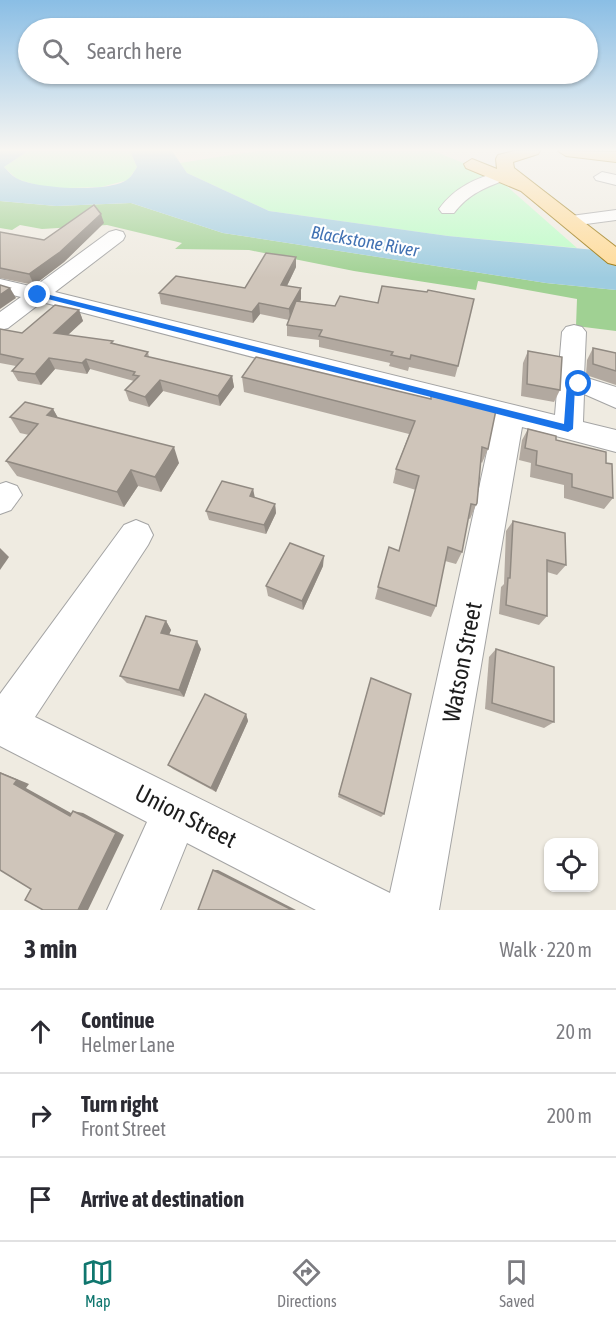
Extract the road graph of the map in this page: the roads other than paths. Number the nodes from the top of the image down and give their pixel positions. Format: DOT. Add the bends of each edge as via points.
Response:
graph roads {
  1 [pos="462,193"];
  2 [pos="537,193"];
  3 [pos="448,209"];
  4 [pos="615,216"];
  5 [pos="571,221"];
  6 [pos="116,236"];
  7 [pos="616,258"];
  8 [pos="0,285"];
  9 [pos="38,295"];
  10 [pos="0,323"];
  11 [pos="574,332"];
  12 [pos="571,382"];
  13 [pos="616,399"];
  14 [pos="510,413"];
  15 [pos="568,429"];
  16 [pos="616,441"];
  17 [pos="136,535"];
  18 [pos="2,724"];
  19 [pos="177,811"];
  20 [pos="133,910"];
  21 [pos="371,910"];
  22 [pos="414,910"];
  1 -- 3 [label="street"];
  2 -- 5 [label="main road"];
  4 -- 5 [label="street"];
  5 -- 7 [label="main road"];
  6 -- 9 [label="street"];
  8 -- 9 [label="street"];
  9 -- 10 [label="street"];
  9 -- 14 [label="street"];
  11 -- 12 [label="street"];
  12 -- 13 [label="street"];
  12 -- 15 [label="street"];
  14 -- 15 [label="street"];
  14 -- 22 [label="street, Watson Street"];
  15 -- 16 [label="street"];
  17 -- 18 [label="street"];
  18 -- 19 [label="street, Union Street"];
  19 -- 20 [label="street"];
  19 -- 21 [label="street, Union Street"];
}
